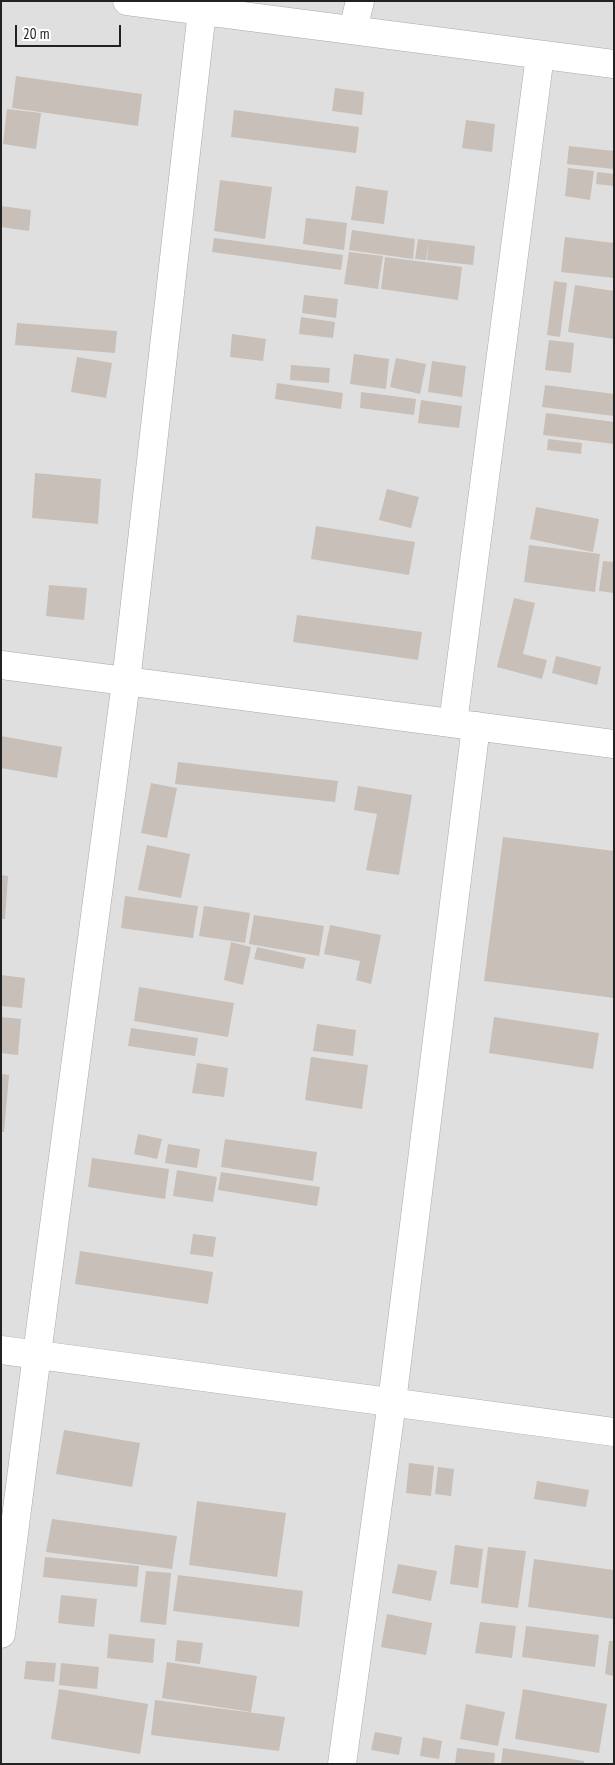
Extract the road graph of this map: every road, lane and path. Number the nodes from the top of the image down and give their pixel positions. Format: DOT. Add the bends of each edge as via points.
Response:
graph roads {
  1 [pos="127,1"];
  2 [pos="360,1"];
  3 [pos="202,11"];
  4 [pos="354,30"];
  5 [pos="540,55"];
  6 [pos="614,64"];
  7 [pos="1,665"];
  8 [pos="126,682"];
  9 [pos="464,725"];
  10 [pos="614,744"];
  11 [pos="1,1350"];
  12 [pos="37,1354"];
  13 [pos="392,1402"];
  14 [pos="614,1432"];
  15 [pos="1,1634"];
  16 [pos="342,1764"];
  1 -- 3 [label="street"];
  2 -- 4 [label="street"];
  3 -- 4 [label="street"];
  3 -- 8 [label="street"];
  4 -- 5 [label="street"];
  5 -- 6 [label="street"];
  5 -- 9 [label="street"];
  7 -- 8 [label="street"];
  8 -- 9 [label="street"];
  8 -- 12 [label="street"];
  9 -- 10 [label="street"];
  9 -- 13 [label="street"];
  11 -- 12 [label="street"];
  12 -- 13 [label="street"];
  12 -- 15 [label="street"];
  13 -- 14 [label="street"];
  13 -- 16 [label="street"];
}
